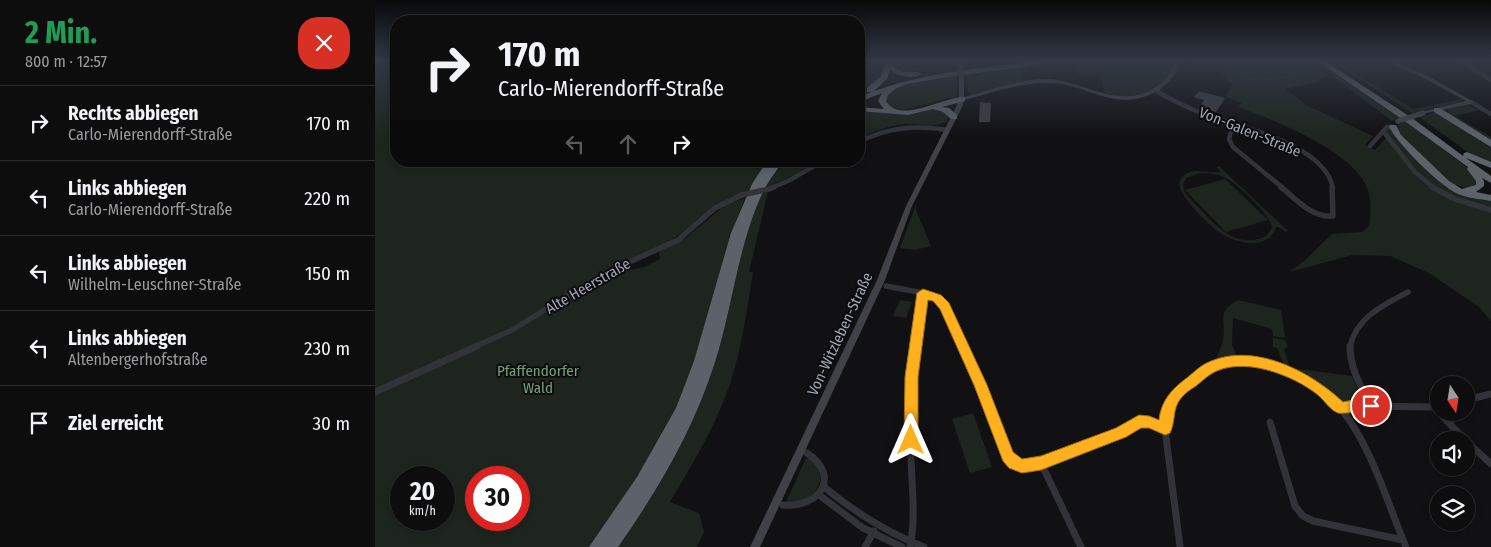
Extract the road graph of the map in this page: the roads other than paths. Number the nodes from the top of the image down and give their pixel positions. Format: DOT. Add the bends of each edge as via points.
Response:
graph roads {
  1 [pos="873,87"];
  2 [pos="880,87"];
  3 [pos="892,87"];
  4 [pos="896,87"];
  5 [pos="962,87"];
  6 [pos="1012,87"];
  7 [pos="1077,87"];
  8 [pos="1159,87"];
  9 [pos="1358,87"];
  10 [pos="1366,87"];
  11 [pos="1443,87"];
  12 [pos="869,90"];
  13 [pos="1155,90"];
  14 [pos="865,92"];
  15 [pos="865,98"];
  16 [pos="962,99"];
  17 [pos="1471,102"];
  18 [pos="933,107"];
  19 [pos="865,110"];
  20 [pos="1437,110"];
  21 [pos="894,112"];
  22 [pos="1491,114"];
  23 [pos="954,117"];
  24 [pos="1233,124"];
  25 [pos="1396,124"];
  26 [pos="947,130"];
  27 [pos="1383,131"];
  28 [pos="865,139"];
  29 [pos="1491,144"];
  30 [pos="1370,146"];
  31 [pos="1457,154"];
  32 [pos="1467,156"];
  33 [pos="1491,165"];
  34 [pos="767,167"];
  35 [pos="775,167"];
  36 [pos="812,167"];
  37 [pos="1491,173"];
  38 [pos="1491,180"];
  39 [pos="1449,185"];
  40 [pos="1491,198"];
  41 [pos="1491,210"];
  42 [pos="886,286"];
  43 [pos="1407,292"];
  44 [pos="923,293"];
  45 [pos="375,392"];
  46 [pos="1491,394"];
  47 [pos="1475,398"];
  48 [pos="1371,406"];
  49 [pos="1430,407"];
  50 [pos="1341,408"];
  51 [pos="1449,421"];
  52 [pos="1270,422"];
  53 [pos="1165,429"];
  54 [pos="1458,431"];
  55 [pos="1475,449"];
  56 [pos="807,453"];
  57 [pos="1041,463"];
  58 [pos="1491,464"];
  59 [pos="823,486"];
  60 [pos="819,494"];
  61 [pos="783,505"];
  62 [pos="875,530"];
  63 [pos="1404,543"];
  64 [pos="911,545"];
  65 [pos="596,547"];
  66 [pos="610,547"];
  67 [pos="755,547"];
  68 [pos="865,547"];
  69 [pos="901,547"];
  70 [pos="924,547"];
  71 [pos="1081,547"];
  72 [pos="1180,547"];
  1 -- 12 [label="highway"];
  2 -- 12 [label="highway"];
  3 -- 15 [label="highway"];
  4 -- 21 [label="highway" via="883,98 885,106"];
  5 -- 16 [label="street, bridge"];
  6 -- 16 [label="street"];
  7 -- 13 [label="street" via="1114,99 1135,98"];
  8 -- 13 [label="street"];
  9 -- 31 [label="highway"];
  10 -- 32 [label="highway"];
  11 -- 17 [label="street"];
  12 -- 14 [label="highway"];
  13 -- 24 [label="street, Von-Galen-Straße"];
  16 -- 18 [label="highway"];
  16 -- 23 [label="street"];
  17 -- 20 [label="street"];
  17 -- 22 [label="street"];
  18 -- 21 [label="highway" via="908,113"];
  18 -- 23 [label="highway" via="946,110"];
  19 -- 21 [label="highway"];
  20 -- 25 [label="street, bridge"];
  20 -- 29 [label="highway"];
  23 -- 26 [label="street"];
  24 -- 24 [label="street, Von-Galen-Straße" via="1229,139 1233,146 1313,213 1322,217 1333,216 1330,178 1321,166 1290,145"];
  25 -- 27 [label="street"];
  25 -- 39 [label="highway" via="1397,136"];
  26 -- 28 [label="street" via="913,126 894,128"];
  26 -- 67 [label="street, Von-Witzleben-Straße" via="909,206 881,280"];
  27 -- 30 [label="street"];
  27 -- 41 [label="street" via="1425,183 1455,200"];
  31 -- 38 [label="highway"];
  31 -- 39 [label="highway" via="1475,174 1480,186 1470,190"];
  32 -- 33 [label="highway"];
  32 -- 37 [label="highway"];
  34 -- 65 [label="highway" via="752,190 739,222 700,362 680,411 654,462"];
  35 -- 66 [label="highway" via="751,209 710,362 691,411 664,464"];
  36 -- 45 [label="street, Alte Heerstraße, bridge" via="769,189 742,195 715,208 677,240 603,274 511,330"];
  39 -- 40 [label="highway" via="1461,192"];
  42 -- 44 [label="street"];
  43 -- 48 [label="street" via="1371,312 1352,340 1351,363"];
  44 -- 57 [label="street" via="937,298 944,307 981,385 1011,460 1027,467"];
  44 -- 64 [label="street" via="911,377 914,528"];
  46 -- 47 [label="street"];
  48 -- 49 [label="street"];
  48 -- 50 [label="street"];
  50 -- 53 [label="street" via="1323,391 1289,371 1261,363 1230,362 1208,369 1177,393 1167,410"];
  50 -- 63 [label="street" via="1360,436"];
  51 -- 54 [label="street"];
  52 -- 63 [label="street" via="1298,512 1313,521"];
  53 -- 57 [label="street" via="1149,422 1139,422 1121,433"];
  53 -- 72 [label="street"];
  55 -- 58 [label="street"];
  56 -- 59 [label="street" via="821,464"];
  57 -- 71 [label="street"];
  59 -- 60 [label="street"];
  59 -- 62 [label="street"];
  60 -- 61 [label="street" via="801,506"];
  60 -- 62 [label="street"];
  62 -- 64 [label="street"];
  62 -- 68 [label="street"];
  62 -- 69 [label="street"];
  64 -- 70 [label="street"];
}
